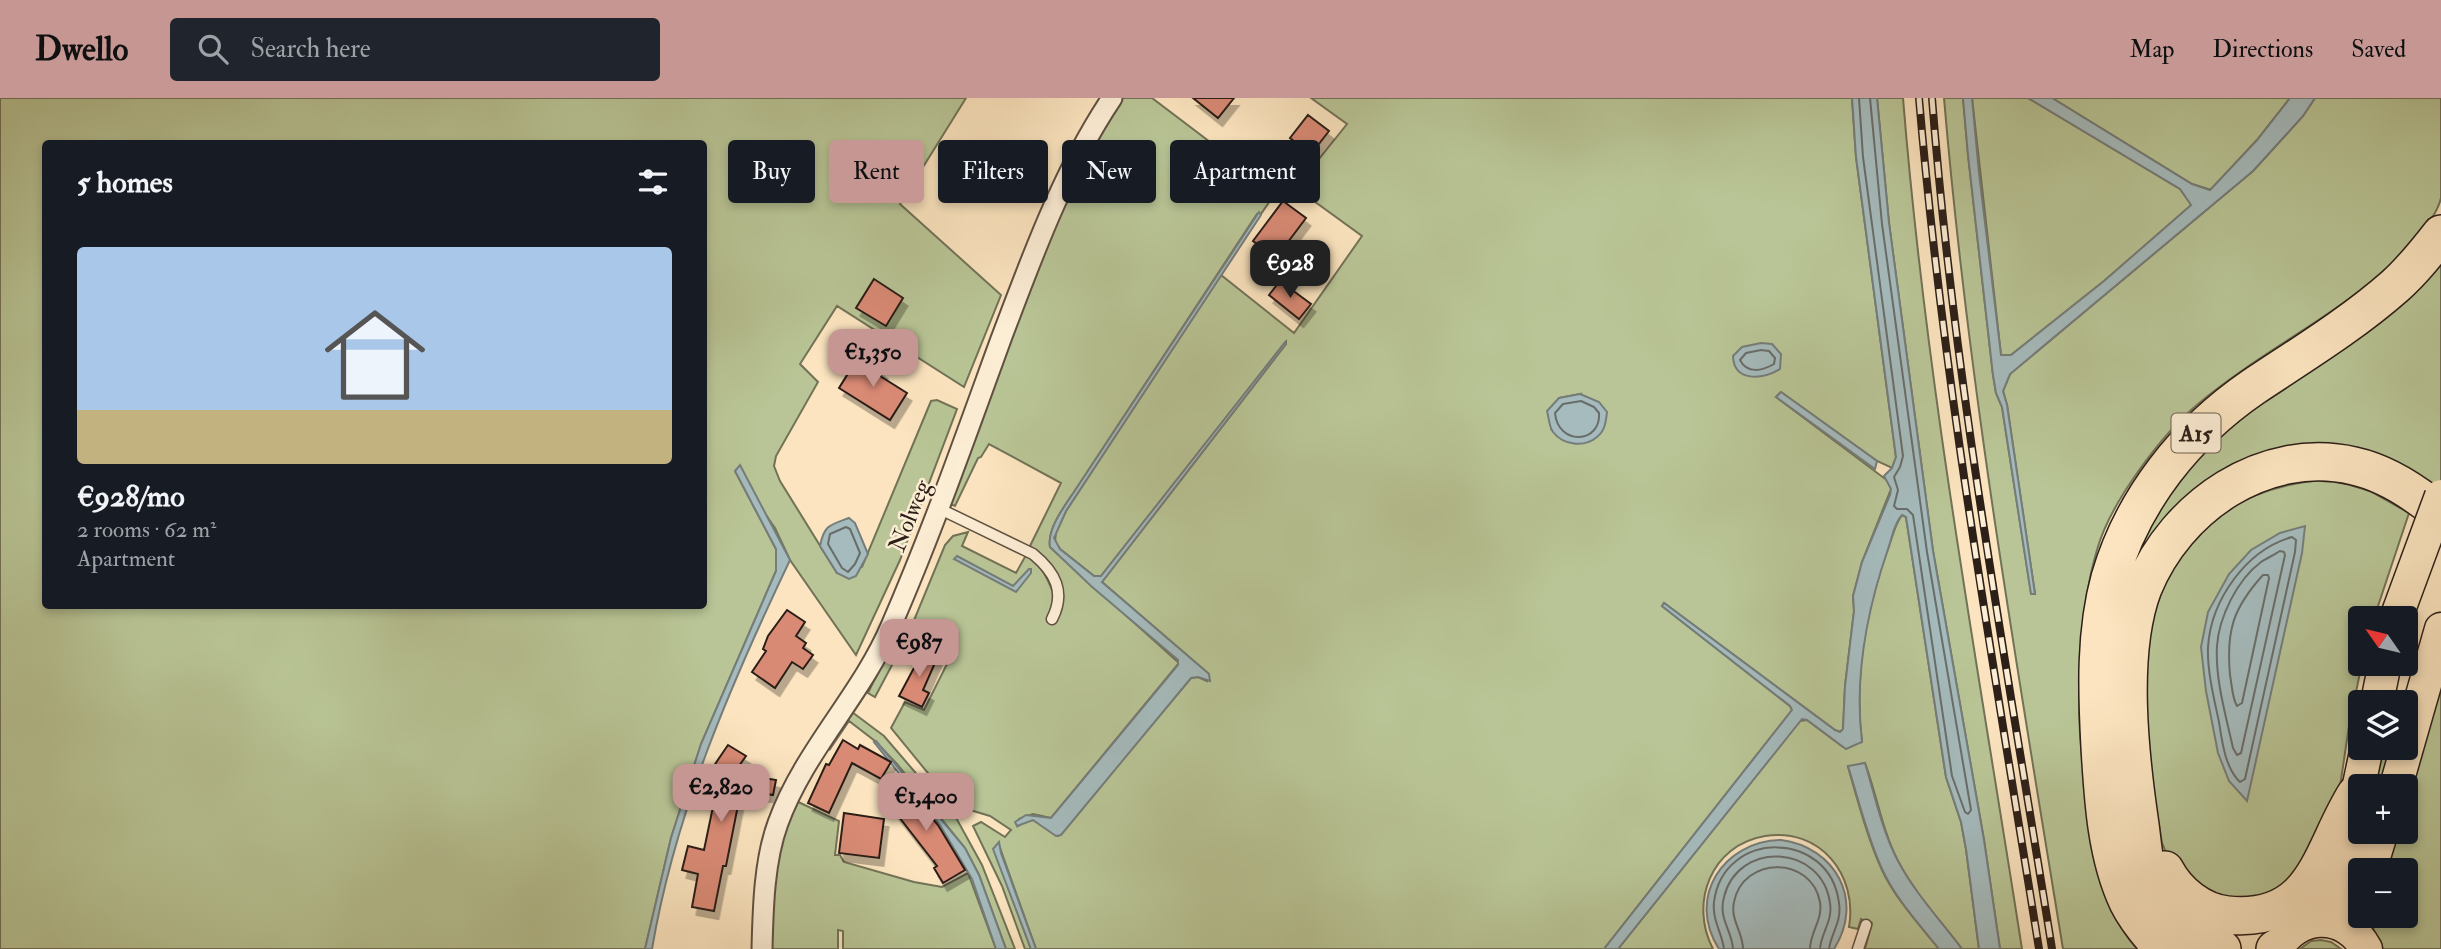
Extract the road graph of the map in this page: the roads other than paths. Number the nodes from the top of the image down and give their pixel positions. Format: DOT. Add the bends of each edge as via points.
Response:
graph roads {
  1 [pos="1112,98"];
  2 [pos="2441,234"];
  3 [pos="2441,496"];
  4 [pos="940,509"];
  5 [pos="2441,514"];
  6 [pos="2400,606"];
  7 [pos="1052,619"];
  8 [pos="2441,629"];
  9 [pos="2399,774"];
  10 [pos="2348,809"];
  11 [pos="2138,812"];
  12 [pos="2348,834"];
  13 [pos="2348,905"];
  14 [pos="1866,925"];
  15 [pos="2348,926"];
  16 [pos="762,949"];
  17 [pos="1858,949"];
  18 [pos="2162,949"];
  19 [pos="2222,949"];
  20 [pos="2276,949"];
  1 -- 4 [label="street, Nolweg" via="1085,142 1025,274"];
  2 -- 18 [label="highway, A15" via="2397,285 2214,416 2192,437 2151,489 2121,549 2110,578 2099,642 2101,766 2121,884 2137,917"];
  3 -- 6 [label="main road, bridge"];
  4 -- 7 [label="lane" via="1043,561 1058,590"];
  4 -- 16 [label="street, Nolweg" via="876,658 810,758 777,824 769,860"];
  5 -- 11 [label="highway, A15" via="2371,471 2331,463 2265,470 2214,496 2192,514 2157,560 2135,622 2129,707"];
  8 -- 9 [label="main road"];
  10 -- 11 [label="highway, A15" via="2322,864 2303,891 2280,907 2239,916 2200,906 2182,894"];
  11 -- 19 [label="highway, A15" via="2154,891 2183,927"];
  12 -- 13 [label="main road" via="2342,864"];
  14 -- 17 [label="lane"];
  15 -- 20 [label="main road" via="2315,920 2297,927"];
}
